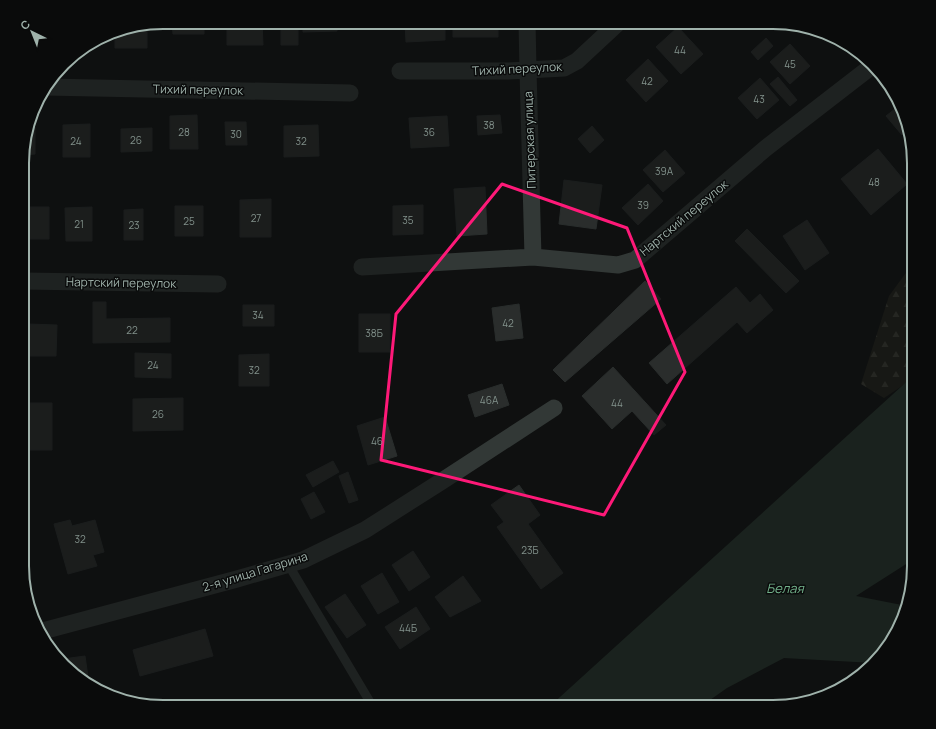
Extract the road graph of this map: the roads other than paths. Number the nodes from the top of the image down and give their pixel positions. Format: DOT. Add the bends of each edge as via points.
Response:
graph roads {
  1 [pos="527,29"];
  2 [pos="611,29"];
  3 [pos="869,69"];
  4 [pos="528,70"];
  5 [pos="400,71"];
  6 [pos="53,87"];
  7 [pos="350,93"];
  8 [pos="533,257"];
  9 [pos="362,267"];
  10 [pos="29,281"];
  11 [pos="218,284"];
  12 [pos="554,408"];
  13 [pos="288,564"];
  14 [pos="46,630"];
  15 [pos="369,700"];
  1 -- 4 [label="street, Питерская улица"];
  2 -- 4 [label="street, Тихий переулок" via="577,61 564,68"];
  3 -- 8 [label="street, Нартский переулок" via="766,148 634,260 618,265"];
  4 -- 5 [label="street, Тихий переулок"];
  4 -- 8 [label="street, Питерская улица"];
  6 -- 7 [label="street, Тихий переулок"];
  8 -- 9 [label="street, Нартский переулок"];
  10 -- 11 [label="street, Нартский переулок"];
  12 -- 13 [label="street, 2-я улица Гагарина" via="365,530 303,560"];
  13 -- 14 [label="street, 2-я улица Гагарина"];
  13 -- 15 [label="lane"];
}
